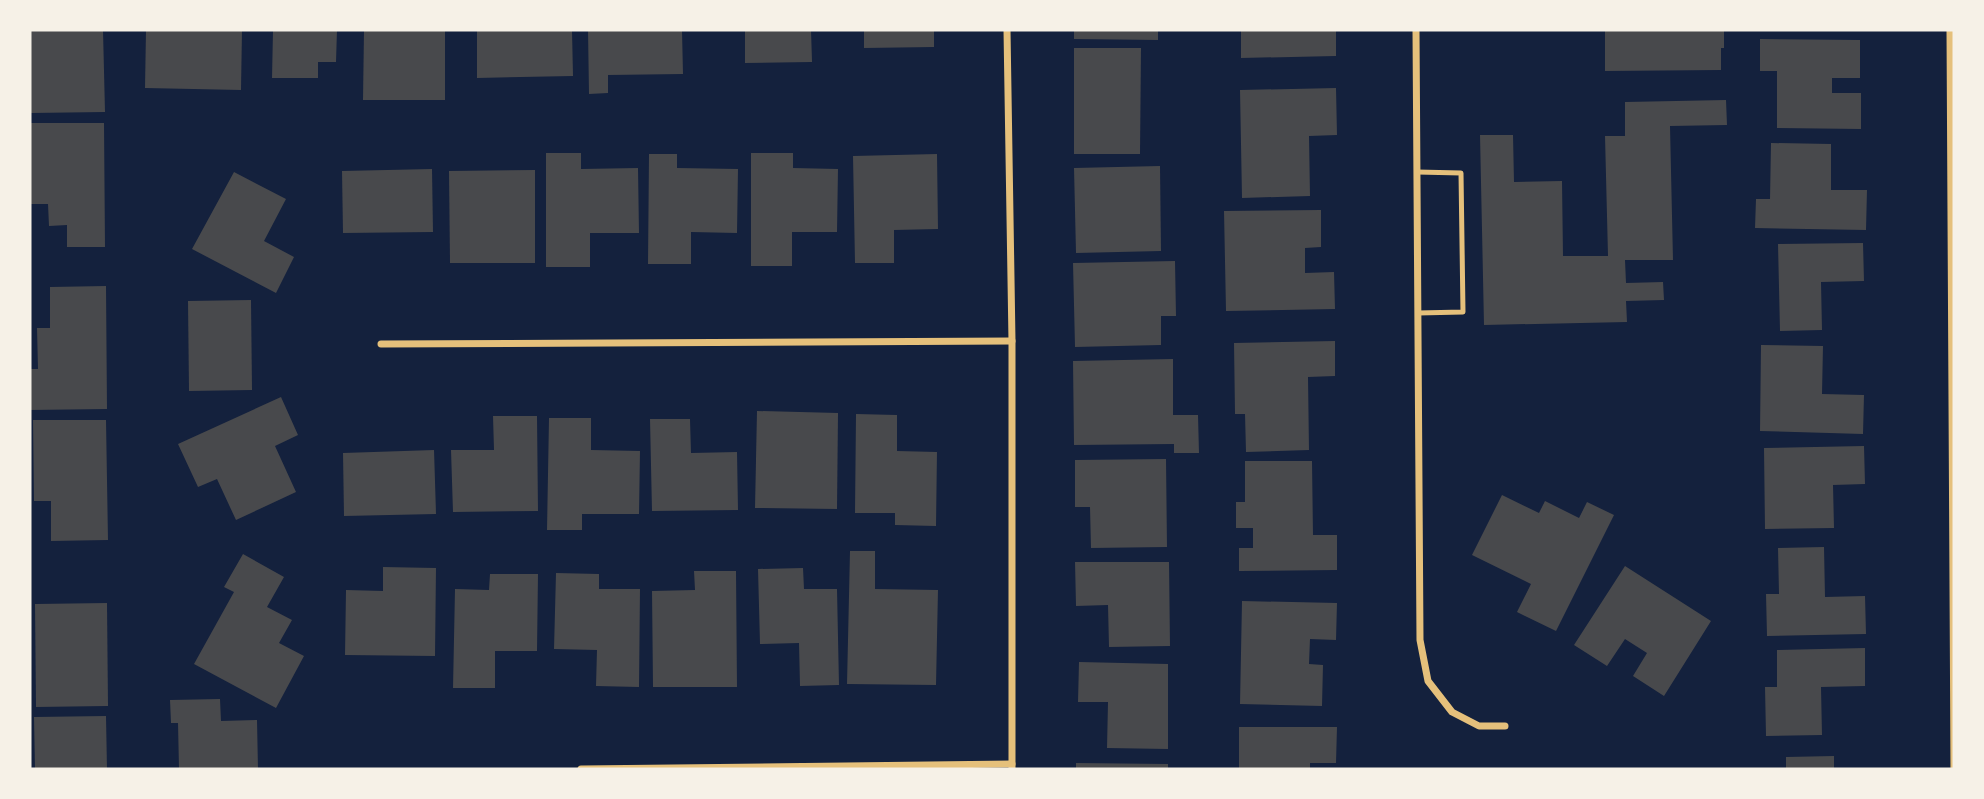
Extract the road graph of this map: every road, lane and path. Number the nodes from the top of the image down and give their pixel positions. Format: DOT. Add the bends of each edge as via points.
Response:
graph roads {
  1 [pos="1007,30"];
  2 [pos="1416,30"];
  3 [pos="1950,30"];
  4 [pos="1417,172"];
  5 [pos="1418,313"];
  6 [pos="1013,341"];
  7 [pos="381,344"];
  8 [pos="1505,726"];
  9 [pos="1013,766"];
  10 [pos="581,769"];
  11 [pos="1954,769"];
  1 -- 6 [label="street"];
  2 -- 4 [label="street"];
  3 -- 11 [label="street"];
  4 -- 5 [label="street"];
  4 -- 5 [label="lane" via="1461,173 1463,312"];
  5 -- 8 [label="street" via="1420,640 1429,681 1452,712 1479,726"];
  6 -- 7 [label="street"];
  6 -- 9 [label="street"];
  9 -- 10 [label="street"];
}
